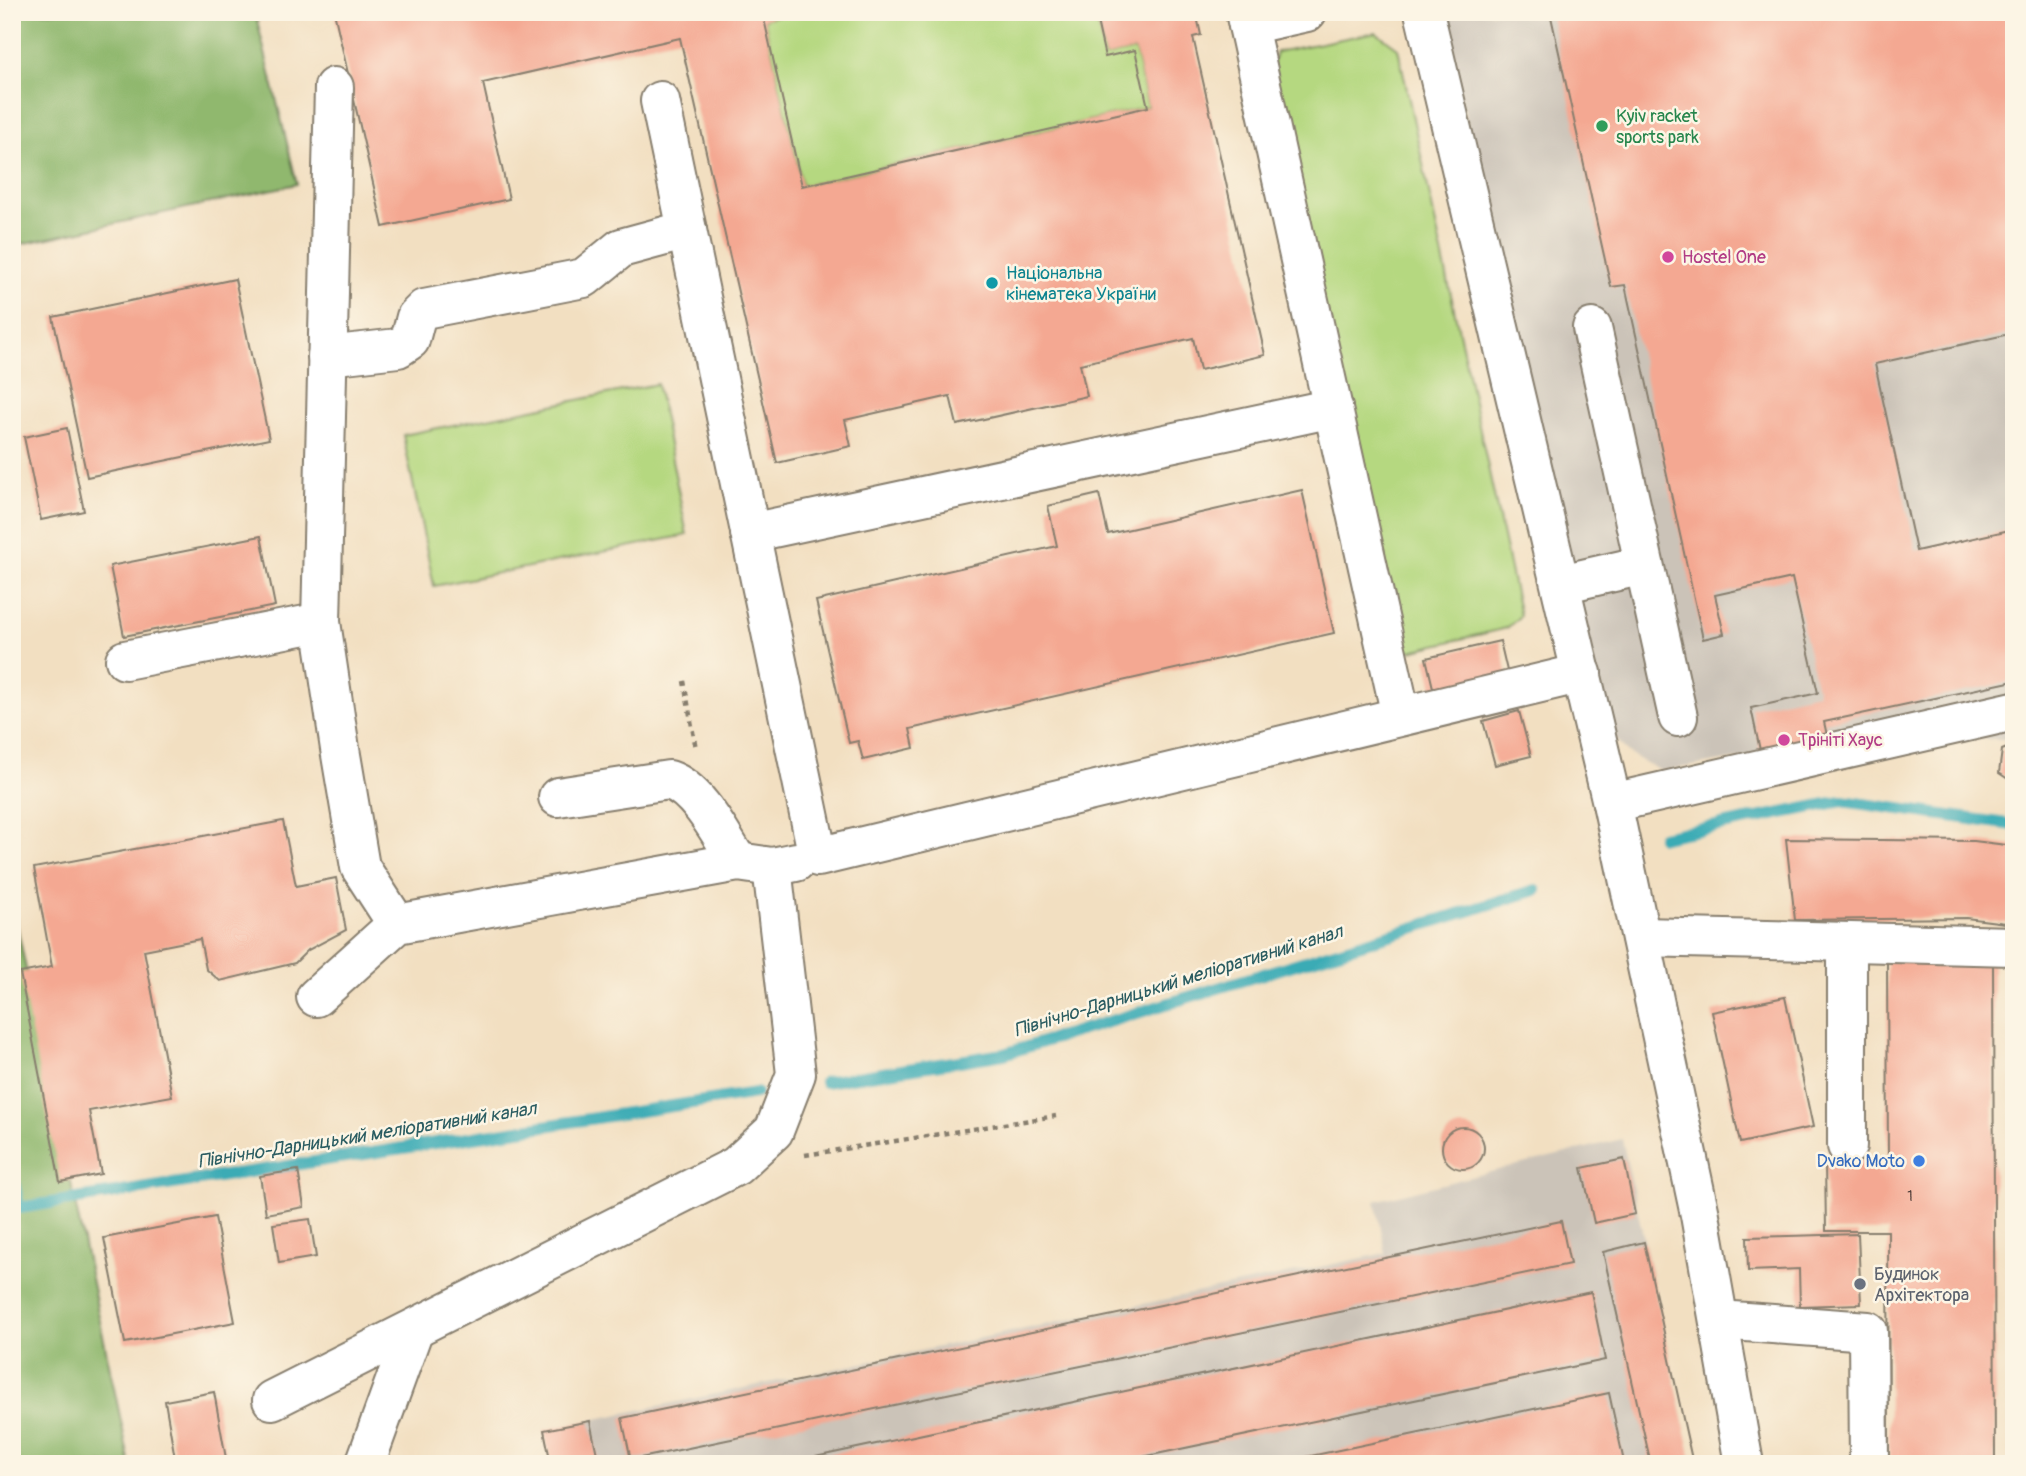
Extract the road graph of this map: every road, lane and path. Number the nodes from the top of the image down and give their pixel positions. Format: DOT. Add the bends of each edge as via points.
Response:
graph roads {
  1 [pos="1307,12"];
  2 [pos="1424,12"];
  3 [pos="1247,18"];
  4 [pos="334,87"];
  5 [pos="660,101"];
  6 [pos="687,230"];
  7 [pos="1592,328"];
  8 [pos="327,356"];
  9 [pos="1333,408"];
  10 [pos="751,533"];
  11 [pos="1644,565"];
  12 [pos="1561,584"];
  13 [pos="321,622"];
  14 [pos="125,660"];
  15 [pos="1582,673"];
  16 [pos="684,681"];
  17 [pos="2014,711"];
  18 [pos="1401,716"];
  19 [pos="1678,717"];
  20 [pos="688,790"];
  21 [pos="558,797"];
  22 [pos="1612,803"];
  23 [pos="818,857"];
  24 [pos="755,864"];
  25 [pos="397,924"];
  26 [pos="1641,937"];
  27 [pos="1847,942"];
  28 [pos="2014,946"];
  29 [pos="316,998"];
  30 [pos="1056,1116"];
  31 [pos="1847,1146"];
  32 [pos="803,1156"];
  33 [pos="1718,1320"];
  34 [pos="414,1329"];
  35 [pos="272,1400"];
  36 [pos="365,1464"];
  37 [pos="1744,1464"];
  38 [pos="1869,1464"];
  1 -- 3 [label="lane"];
  2 -- 12 [label="lane"];
  3 -- 9 [label="lane"];
  4 -- 8 [label="lane"];
  5 -- 6 [label="lane"];
  6 -- 8 [label="lane" via="621,247 584,278 424,309 416,317 410,340 398,348"];
  6 -- 10 [label="lane"];
  7 -- 11 [label="lane"];
  8 -- 13 [label="lane"];
  9 -- 10 [label="lane"];
  9 -- 18 [label="lane"];
  10 -- 23 [label="lane"];
  11 -- 12 [label="lane"];
  11 -- 19 [label="lane"];
  12 -- 15 [label="lane"];
  13 -- 14 [label="lane"];
  13 -- 25 [label="lane" via="360,867"];
  15 -- 18 [label="lane"];
  15 -- 22 [label="lane"];
  16 -- 20 [label="path" via="698,758"];
  17 -- 22 [label="lane"];
  18 -- 23 [label="lane"];
  20 -- 21 [label="lane" via="669,780"];
  20 -- 24 [label="lane"];
  22 -- 26 [label="lane"];
  23 -- 24 [label="lane"];
  24 -- 25 [label="lane"];
  24 -- 34 [label="lane" via="796,1074 774,1131 736,1166"];
  25 -- 29 [label="lane"];
  26 -- 27 [label="lane"];
  26 -- 33 [label="lane"];
  27 -- 28 [label="lane"];
  27 -- 31 [label="lane"];
  30 -- 32 [label="path"];
  33 -- 37 [label="lane"];
  33 -- 38 [label="lane" via="1868,1331"];
  34 -- 35 [label="lane"];
  34 -- 36 [label="lane"];
}
